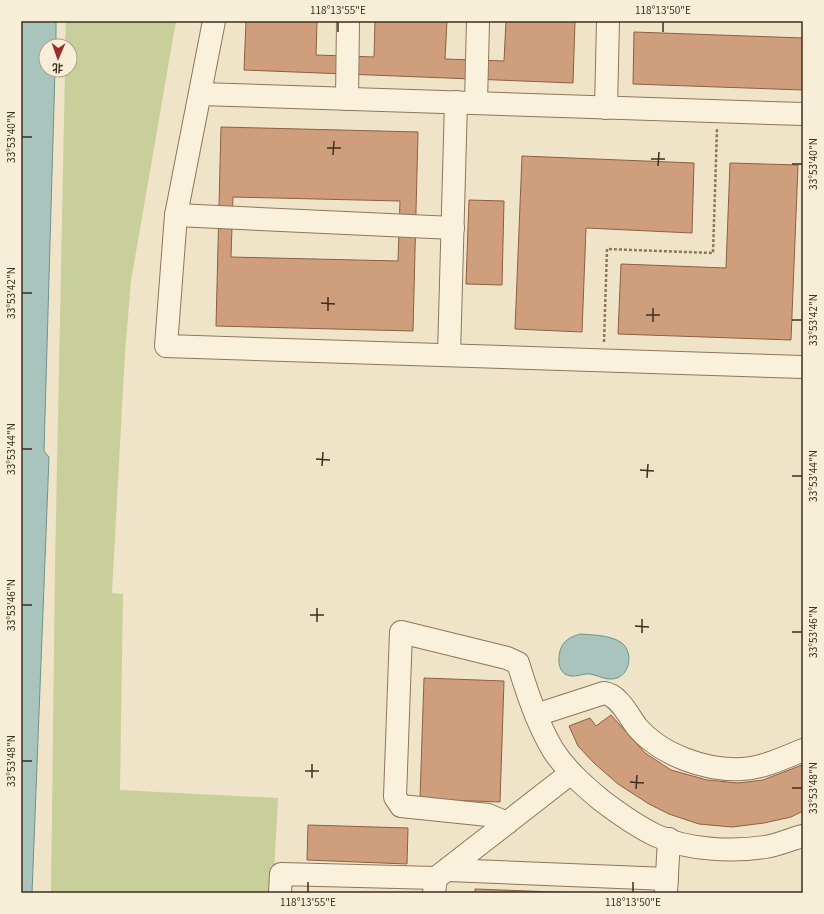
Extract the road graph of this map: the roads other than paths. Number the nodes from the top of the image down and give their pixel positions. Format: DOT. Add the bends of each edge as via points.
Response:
graph roads {
  1 [pos="214,21"];
  2 [pos="348,21"];
  3 [pos="478,21"];
  4 [pos="608,21"];
  5 [pos="200,94"];
  6 [pos="347,99"];
  7 [pos="466,103"];
  8 [pos="606,108"];
  9 [pos="803,114"];
  10 [pos="176,215"];
  11 [pos="453,228"];
  12 [pos="449,355"];
  13 [pos="803,367"];
  14 [pos="536,715"];
  15 [pos="803,750"];
  16 [pos="571,773"];
  17 [pos="506,823"];
  18 [pos="803,836"];
  19 [pos="669,839"];
  20 [pos="439,880"];
  21 [pos="666,886"];
  22 [pos="280,893"];
  1 -- 5 [label="lane"];
  2 -- 6 [label="lane"];
  3 -- 7 [label="lane"];
  4 -- 8 [label="lane"];
  5 -- 6 [label="lane"];
  5 -- 10 [label="lane"];
  6 -- 7 [label="lane"];
  7 -- 8 [label="lane"];
  7 -- 11 [label="lane"];
  8 -- 9 [label="lane"];
  10 -- 11 [label="lane"];
  10 -- 12 [label="lane" via="166,346"];
  11 -- 12 [label="lane"];
  12 -- 13 [label="lane"];
  14 -- 15 [label="lane" via="604,693 611,694 620,703 638,728 662,748 683,759 715,768 743,769 775,761"];
  14 -- 16 [label="lane" via="554,750"];
  14 -- 17 [label="lane" via="518,662 401,632 395,797 401,806 488,814"];
  16 -- 17 [label="lane"];
  16 -- 19 [label="lane" via="617,813 658,836"];
  17 -- 20 [label="lane"];
  18 -- 19 [label="lane" via="766,847 733,850 694,847"];
  19 -- 21 [label="lane"];
  20 -- 21 [label="lane"];
  20 -- 22 [label="lane" via="281,874"];
}
